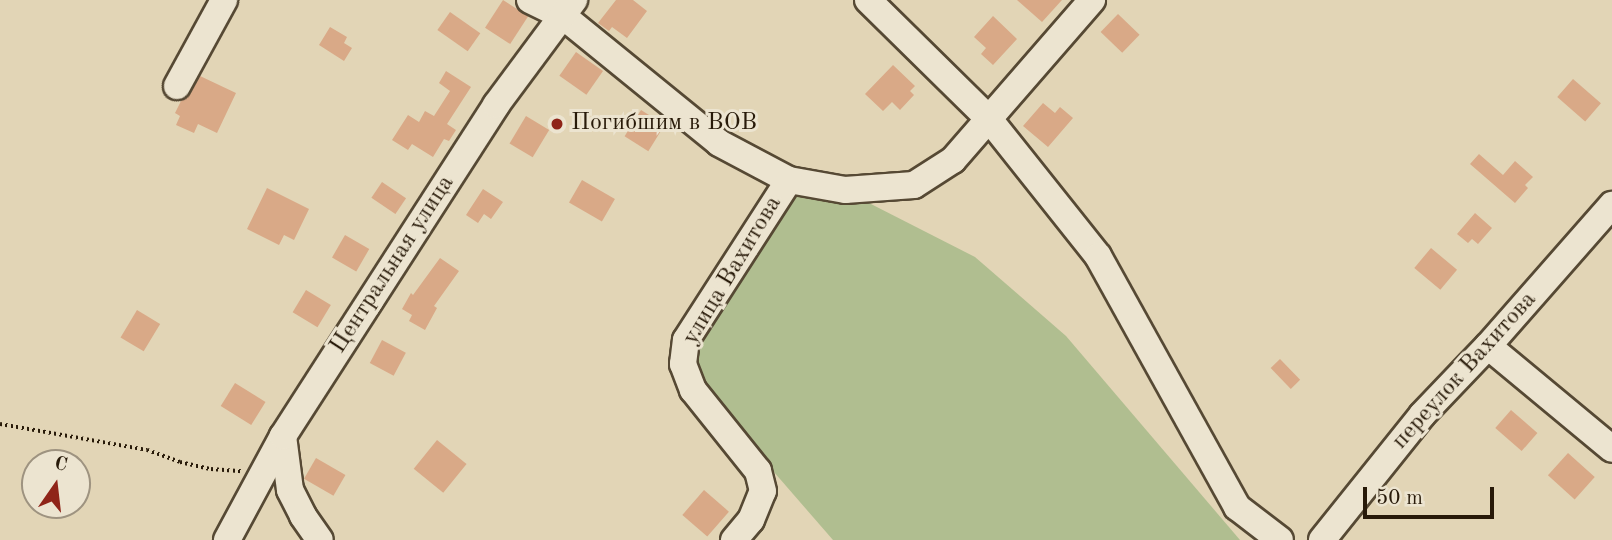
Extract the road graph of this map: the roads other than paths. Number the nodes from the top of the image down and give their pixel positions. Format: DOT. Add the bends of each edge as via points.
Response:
graph roads {
  1 [pos="224,0"];
  2 [pos="530,0"];
  3 [pos="868,0"];
  4 [pos="1092,0"];
  5 [pos="569,8"];
  6 [pos="177,86"];
  7 [pos="989,119"];
  8 [pos="789,180"];
  9 [pos="1612,205"];
  10 [pos="1488,346"];
  11 [pos="283,436"];
  12 [pos="1612,449"];
  13 [pos="261,473"];
  14 [pos="290,490"];
  15 [pos="227,540"];
  16 [pos="320,540"];
  17 [pos="734,540"];
  18 [pos="1280,540"];
  19 [pos="1322,540"];
  1 -- 6 [label="street"];
  2 -- 5 [label="street, улица Вахитова"];
  3 -- 7 [label="street"];
  4 -- 7 [label="street, улица Вахитова"];
  5 -- 8 [label="street, улица Вахитова" via="719,144"];
  5 -- 11 [label="street, Центральная улица" via="496,105"];
  7 -- 8 [label="street, улица Вахитова" via="953,160 914,186 845,190"];
  7 -- 18 [label="street" via="1098,256 1237,507"];
  8 -- 17 [label="street, улица Вахитова" via="686,340 682,364 693,390 758,471 763,491 751,520"];
  9 -- 10 [label="street, переулок Вахитова"];
  10 -- 12 [label="street"];
  10 -- 19 [label="street, переулок Вахитова" via="1422,415"];
  11 -- 13 [label="street, Центральная улица"];
  11 -- 14 [label="street"];
  13 -- 14 [label="street"];
  13 -- 15 [label="street, Центральная улица"];
  14 -- 16 [label="street"];
}
